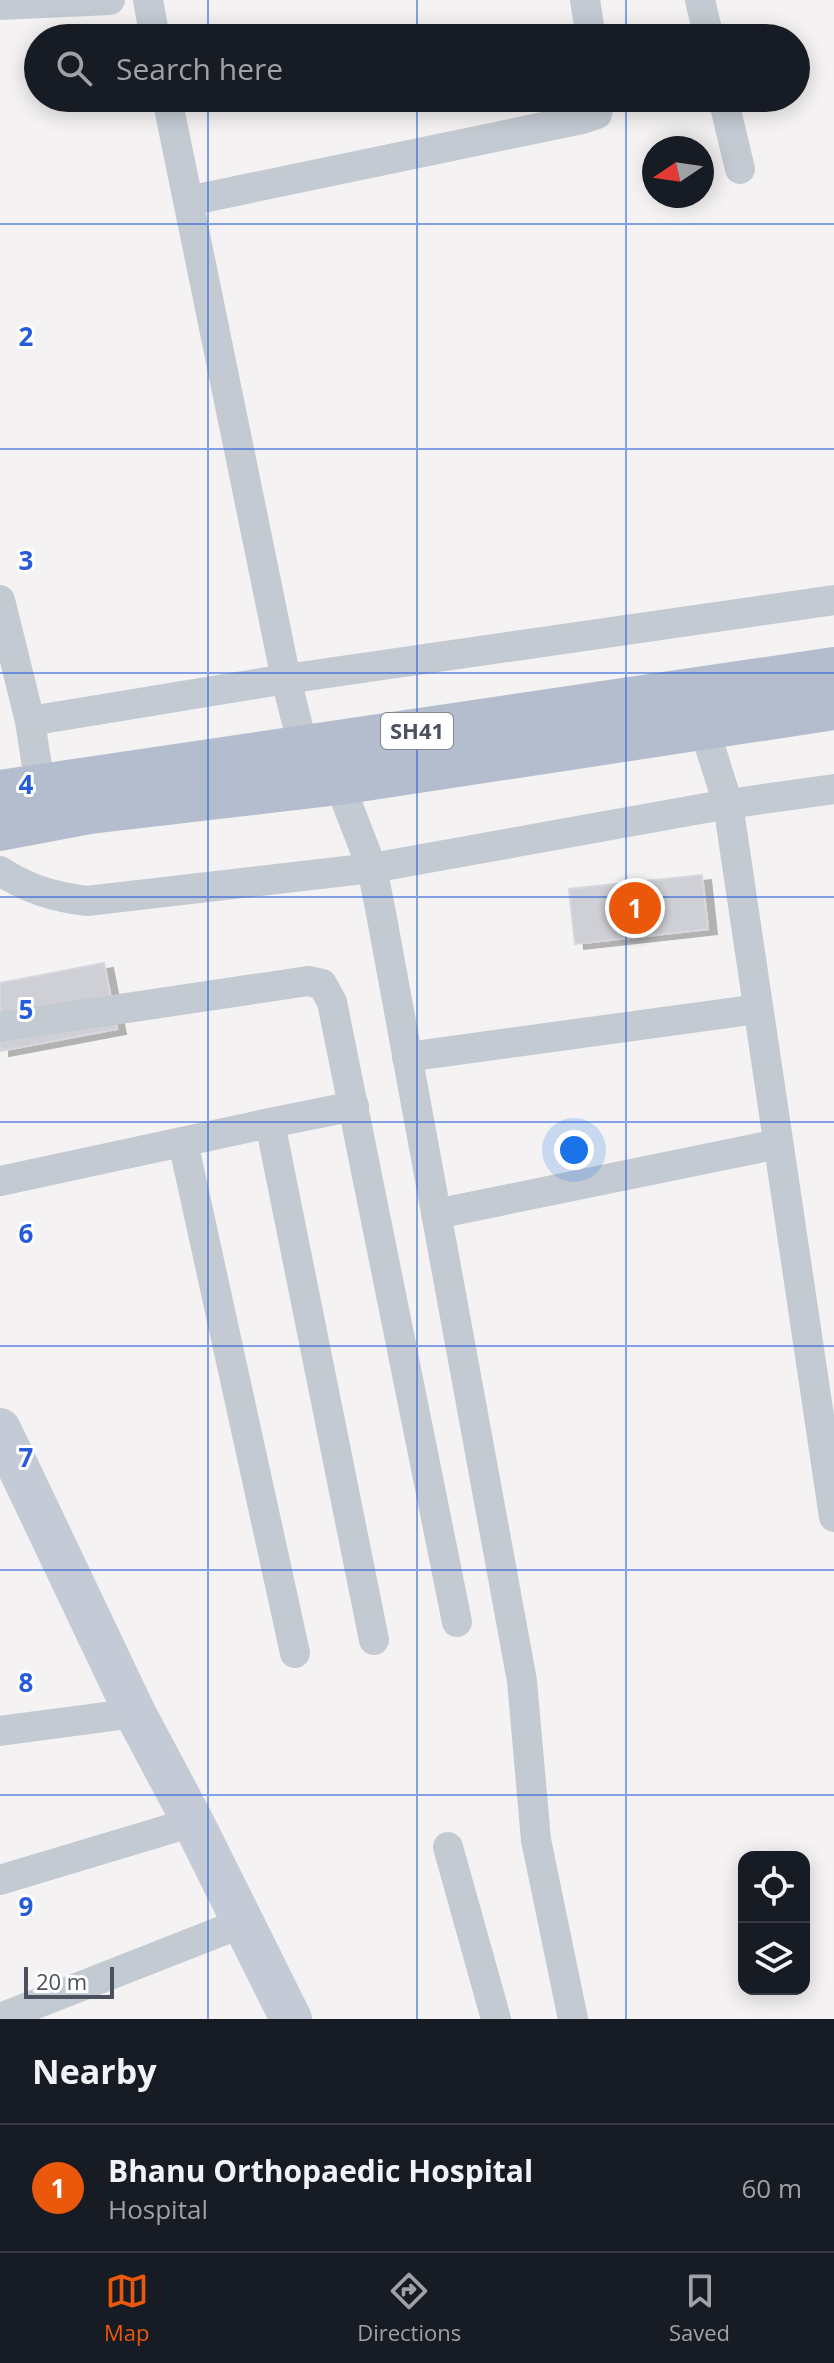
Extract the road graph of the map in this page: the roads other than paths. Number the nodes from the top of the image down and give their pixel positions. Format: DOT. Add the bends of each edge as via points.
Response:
graph roads {
  1 [pos="110,0"];
  2 [pos="148,0"];
  3 [pos="585,0"];
  4 [pos="700,0"];
  5 [pos="0,5"];
  6 [pos="152,24"];
  7 [pos="589,24"];
  8 [pos="706,24"];
  9 [pos="170,112"];
  10 [pos="597,112"];
  11 [pos="726,112"];
  12 [pos="740,169"];
  13 [pos="188,201"];
  14 [pos="0,600"];
  15 [pos="834,600"];
  16 [pos="834,669"];
  17 [pos="286,679"];
  18 [pos="834,708"];
  19 [pos="30,721"];
  20 [pos="704,728"];
  21 [pos="303,747"];
  22 [pos="339,783"];
  23 [pos="20,789"];
  24 [pos="834,789"];
  25 [pos="728,804"];
  26 [pos="0,829"];
  27 [pos="372,868"];
  28 [pos="0,871"];
  29 [pos="758,1009"];
  30 [pos="0,1027"];
  31 [pos="407,1057"];
  32 [pos="354,1106"];
  33 [pos="270,1123"];
  34 [pos="183,1142"];
  35 [pos="778,1144"];
  36 [pos="0,1181"];
  37 [pos="436,1214"];
  38 [pos="0,1429"];
  39 [pos="13,1484"];
  40 [pos="834,1517"];
  41 [pos="457,1622"];
  42 [pos="374,1640"];
  43 [pos="295,1653"];
  44 [pos="135,1713"];
  45 [pos="0,1731"];
  46 [pos="193,1822"];
  47 [pos="448,1847"];
  48 [pos="0,1880"];
  49 [pos="242,1923"];
  50 [pos="0,2018"];
  51 [pos="291,2019"];
  52 [pos="496,2019"];
  53 [pos="573,2019"];
  1 -- 5 [label="street"];
  2 -- 6 [label="street"];
  3 -- 7 [label="street"];
  4 -- 8 [label="street"];
  9 -- 13 [label="street"];
  10 -- 13 [label="street"];
  11 -- 12 [label="street"];
  13 -- 17 [label="street"];
  14 -- 19 [label="street"];
  15 -- 17 [label="street"];
  16 -- 21 [label="main road, SH41"];
  17 -- 19 [label="street"];
  17 -- 21 [label="street"];
  18 -- 20 [label="main road, SH41"];
  19 -- 23 [label="street"];
  20 -- 22 [label="main road, SH41"];
  20 -- 25 [label="street"];
  21 -- 23 [label="main road, SH41"];
  22 -- 26 [label="main road, SH41" via="90,812"];
  22 -- 27 [label="street"];
  24 -- 25 [label="street"];
  25 -- 27 [label="street"];
  25 -- 29 [label="street"];
  27 -- 28 [label="street" via="87,901 52,896"];
  27 -- 31 [label="street"];
  29 -- 31 [label="street"];
  29 -- 35 [label="street"];
  30 -- 32 [label="street" via="308,981 322,984 332,1002"];
  31 -- 37 [label="street"];
  32 -- 33 [label="street"];
  32 -- 41 [label="street"];
  33 -- 34 [label="street"];
  33 -- 42 [label="street"];
  34 -- 36 [label="street"];
  34 -- 43 [label="street"];
  35 -- 37 [label="street"];
  35 -- 40 [label="street"];
  37 -- 53 [label="street" via="522,1681 536,1840"];
  38 -- 39 [label="street"];
  39 -- 44 [label="street"];
  44 -- 45 [label="street"];
  44 -- 46 [label="street"];
  46 -- 48 [label="street"];
  46 -- 49 [label="street"];
  47 -- 52 [label="street"];
  49 -- 50 [label="street"];
  49 -- 51 [label="street"];
}
